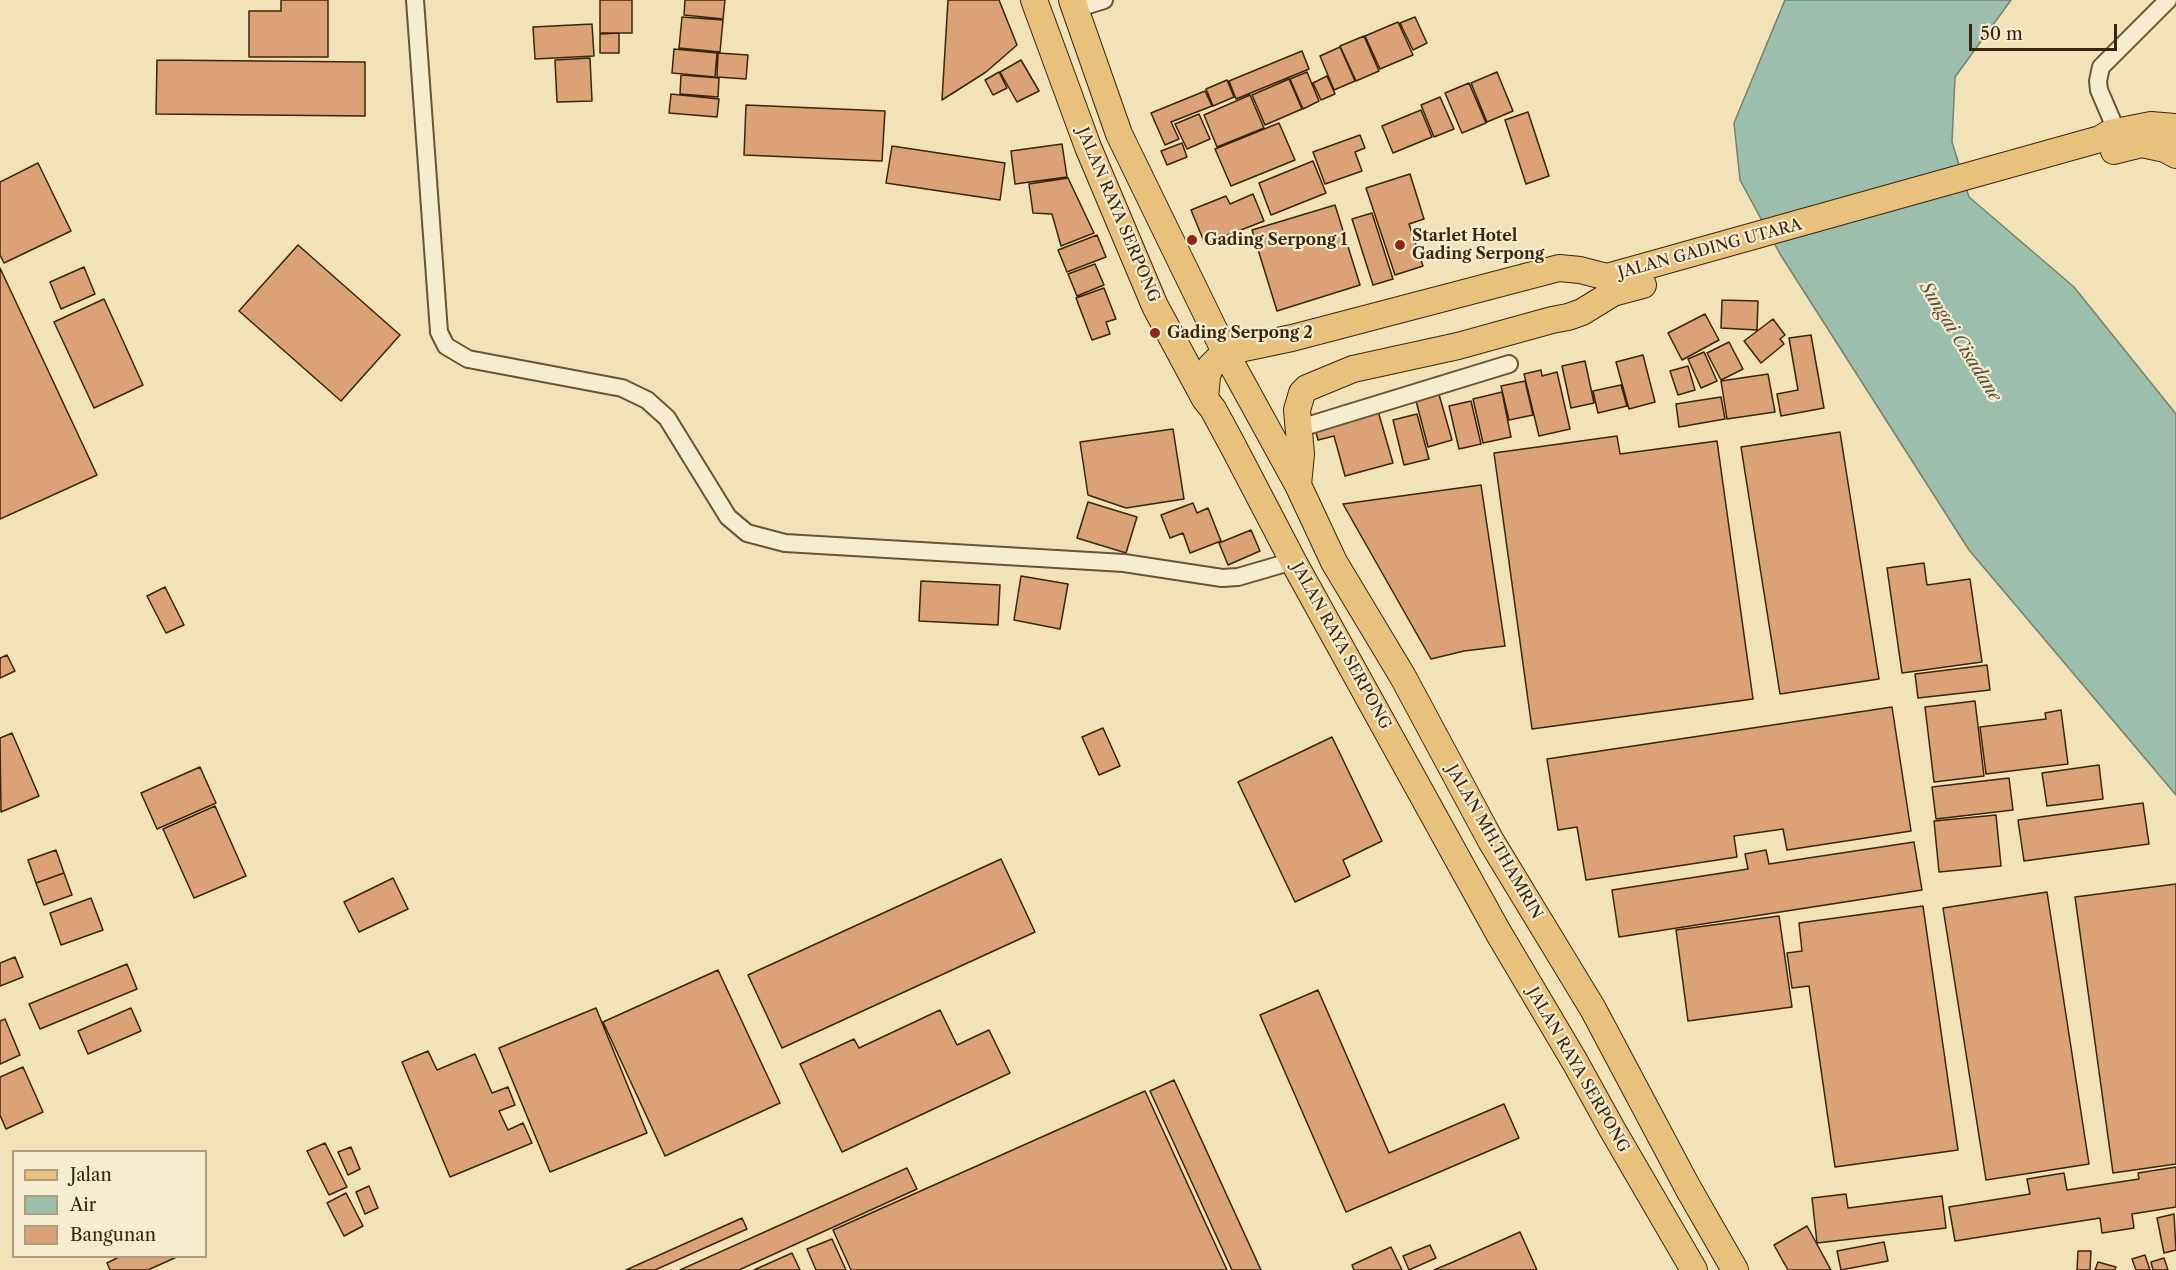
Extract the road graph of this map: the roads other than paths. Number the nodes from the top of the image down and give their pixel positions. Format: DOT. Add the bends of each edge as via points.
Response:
graph roads {
  1 [pos="415,0"];
  2 [pos="1034,0"];
  3 [pos="1104,0"];
  4 [pos="2168,0"];
  5 [pos="1073,5"];
  6 [pos="2176,127"];
  7 [pos="2104,143"];
  8 [pos="2176,155"];
  9 [pos="1647,276"];
  10 [pos="1226,351"];
  11 [pos="1509,364"];
  12 [pos="1206,399"];
  13 [pos="1258,412"];
  14 [pos="1297,429"];
  15 [pos="1298,485"];
  16 [pos="1293,561"];
  17 [pos="1694,1270"];
  18 [pos="1735,1270"];
  1 -- 16 [label="street" via="439,332 446,346 468,359 621,388 647,400 667,418 728,517 747,533 776,541 1124,563 1222,578"];
  2 -- 12 [label="main road, JALAN RAYA SERPONG" via="1088,147 1147,287"];
  3 -- 5 [label="street"];
  4 -- 7 [label="street" via="2101,68 2098,81"];
  5 -- 10 [label="main road, JALAN RAYA SERPONG" via="1119,134"];
  6 -- 7 [label="main road, JALAN GADING UTARA" via="2151,125"];
  7 -- 8 [label="main road, JALAN GADING UTARA" via="2142,144"];
  7 -- 9 [label="main road, JALAN GADING UTARA"];
  9 -- 10 [label="main road, JALAN GADING UTARA" via="1607,277 1559,268 1292,338"];
  9 -- 14 [label="main road, JALAN GADING UTARA" via="1568,317 1353,369 1313,385 1302,393"];
  10 -- 12 [label="main road" via="1211,366"];
  10 -- 13 [label="main road, JALAN RAYA SERPONG"];
  11 -- 14 [label="street"];
  12 -- 16 [label="main road, JALAN RAYA SERPONG"];
  13 -- 15 [label="main road, JALAN MH.THAMRIN"];
  14 -- 15 [label="main road, JALAN GADING UTARA" via="1301,454"];
  15 -- 18 [label="main road, JALAN MH.THAMRIN" via="1334,562 1403,677 1491,842 1593,1009"];
  16 -- 17 [label="main road, JALAN RAYA SERPONG" via="1497,932"];
}
